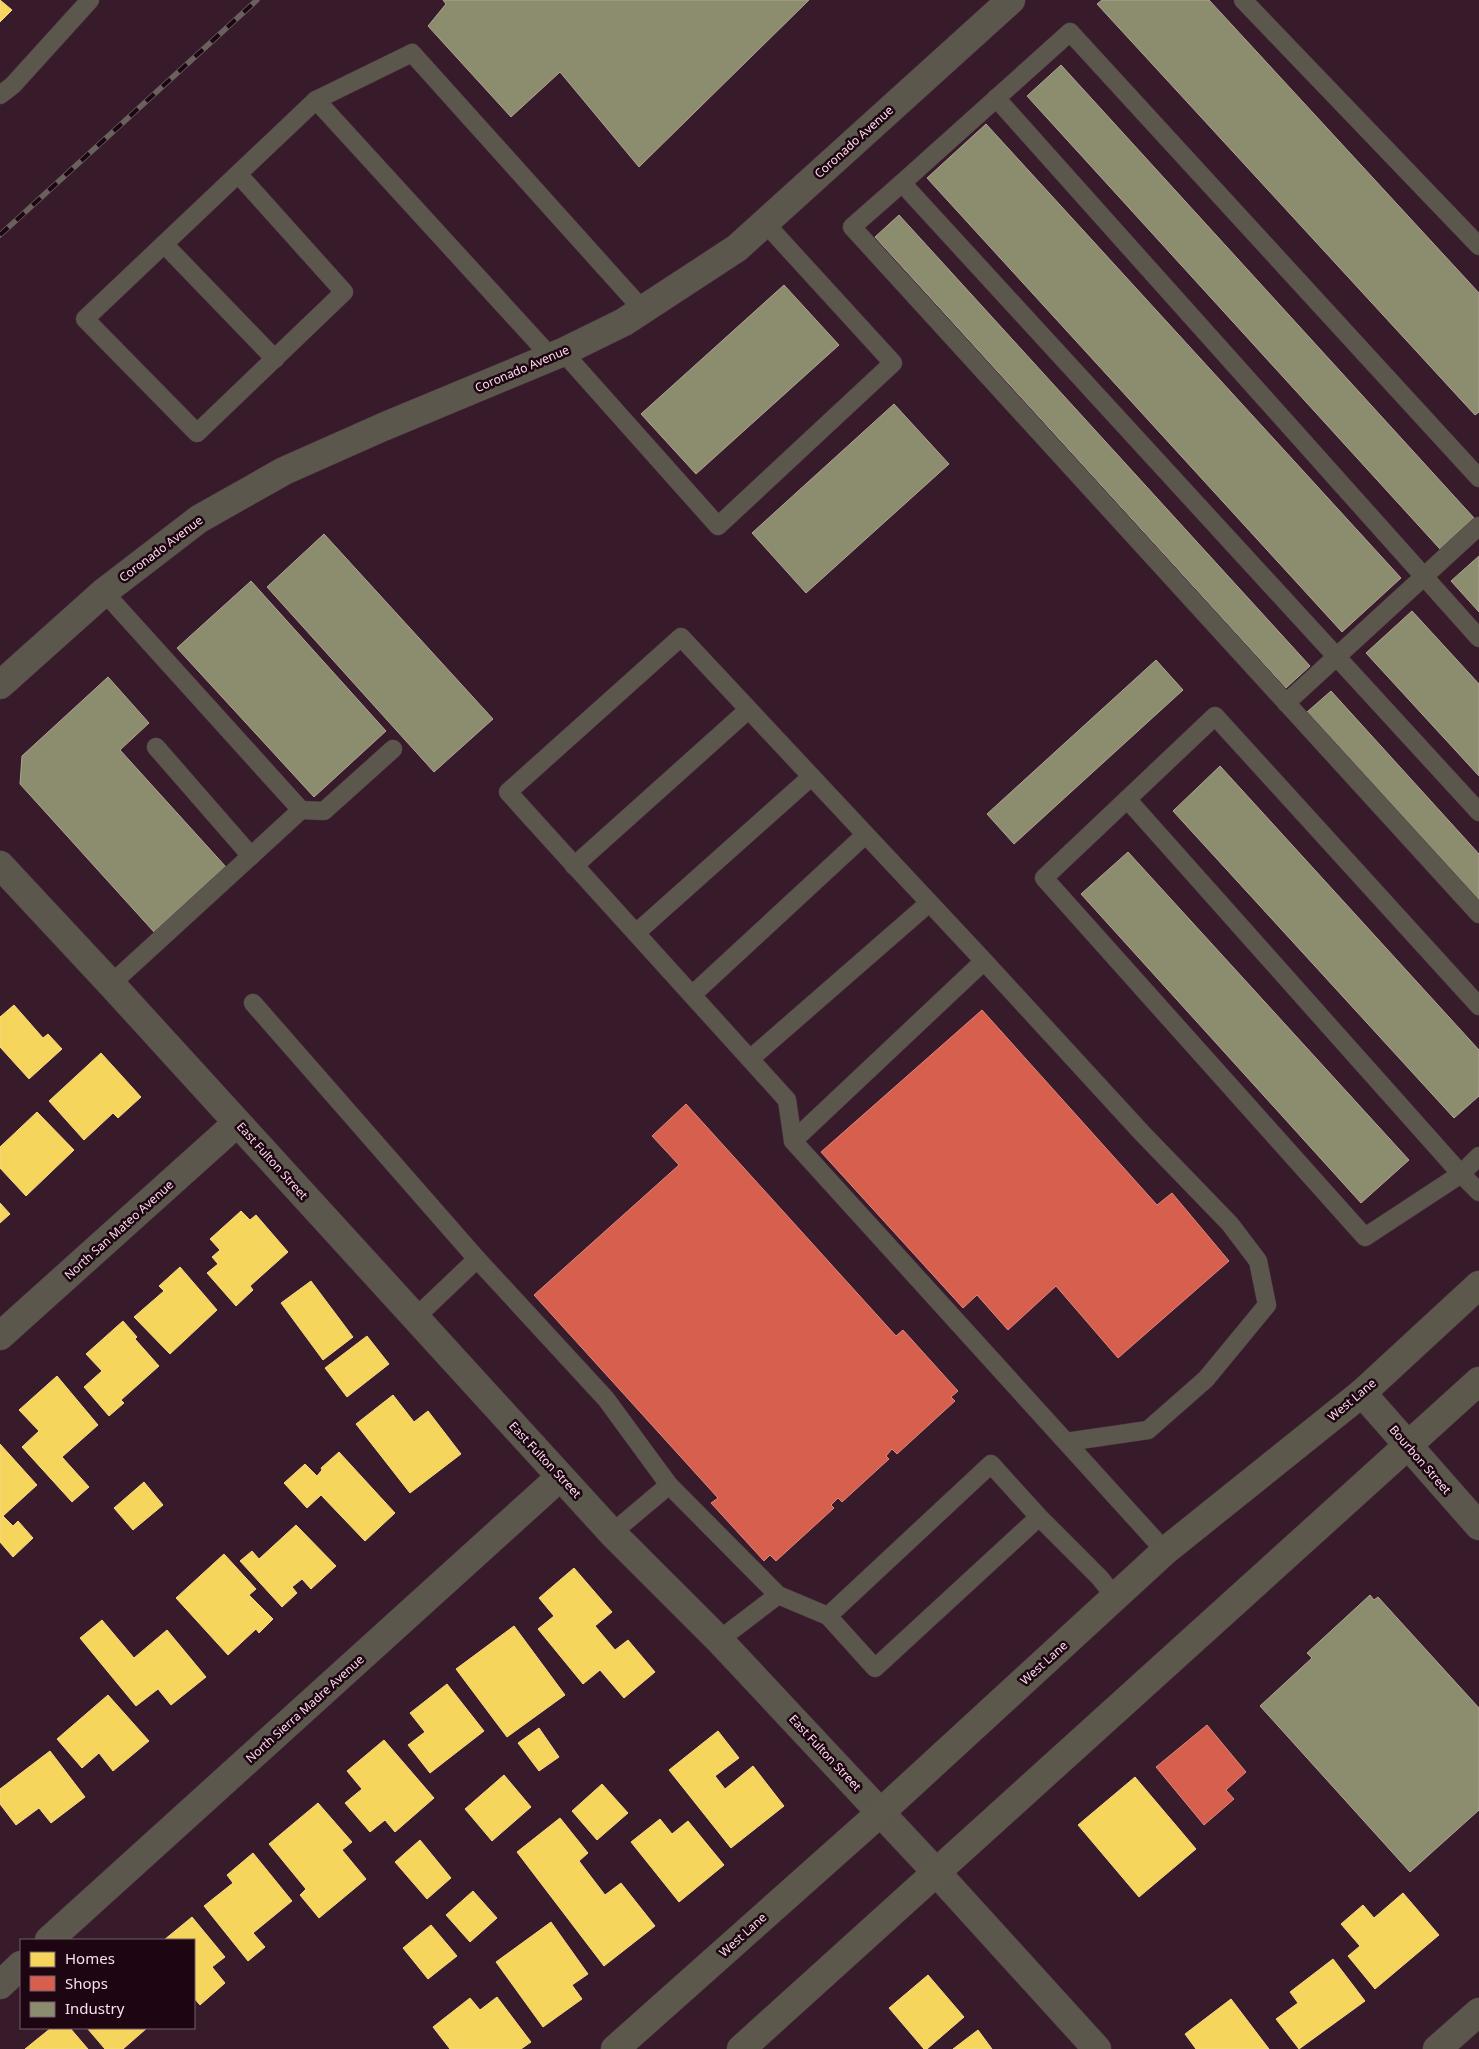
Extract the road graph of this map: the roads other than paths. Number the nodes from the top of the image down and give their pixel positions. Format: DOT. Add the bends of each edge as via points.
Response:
graph roads {
  1 [pos="90,0"];
  2 [pos="1011,0"];
  3 [pos="1242,0"];
  4 [pos="0,95"];
  5 [pos="996,98"];
  6 [pos="316,100"];
  7 [pos="238,174"];
  8 [pos="902,183"];
  9 [pos="765,223"];
  10 [pos="164,244"];
  11 [pos="1479,246"];
  12 [pos="642,310"];
  13 [pos="557,355"];
  14 [pos="274,359"];
  15 [pos="1479,478"];
  16 [pos="1479,526"];
  17 [pos="1424,577"];
  18 [pos="104,592"];
  19 [pos="1479,638"];
  20 [pos="1336,656"];
  21 [pos="0,685"];
  22 [pos="1286,702"];
  23 [pos="748,710"];
  24 [pos="156,747"];
  25 [pos="393,749"];
  26 [pos="811,777"];
  27 [pos="1127,799"];
  28 [pos="301,810"];
  29 [pos="1479,812"];
  30 [pos="865,835"];
  31 [pos="251,856"];
  32 [pos="0,865"];
  33 [pos="574,866"];
  34 [pos="929,903"];
  35 [pos="1479,914"];
  36 [pos="636,933"];
  37 [pos="984,961"];
  38 [pos="111,984"];
  39 [pos="692,995"];
  40 [pos="253,1003"];
  41 [pos="1479,1006"];
  42 [pos="750,1059"];
  43 [pos="237,1123"];
  44 [pos="793,1141"];
  45 [pos="1479,1156"];
  46 [pos="1461,1174"];
  47 [pos="1479,1192"];
  48 [pos="477,1259"];
  49 [pos="1479,1285"];
  50 [pos="415,1318"];
  51 [pos="0,1336"];
  52 [pos="1479,1381"];
  53 [pos="1362,1393"];
  54 [pos="1066,1442"];
  55 [pos="1407,1446"];
  56 [pos="560,1477"];
  57 [pos="669,1485"];
  58 [pos="1039,1517"];
  59 [pos="1479,1526"];
  60 [pos="612,1533"];
  61 [pos="1165,1551"];
  62 [pos="778,1595"];
  63 [pos="1115,1598"];
  64 [pos="828,1616"];
  65 [pos="719,1640"];
  66 [pos="880,1812"];
  67 [pos="937,1873"];
  68 [pos="50,1939"];
  69 [pos="20,1966"];
  70 [pos="0,1985"];
  71 [pos="1479,2012"];
  72 [pos="615,2049"];
  73 [pos="741,2049"];
  74 [pos="1097,2049"];
  75 [pos="1437,2049"];
  1 -- 4 [label="lane" via="13,85"];
  2 -- 9 [label="street, Coronado Avenue"];
  3 -- 11 [label="lane"];
  5 -- 8 [label="lane"];
  5 -- 15 [label="lane" via="1070,32"];
  5 -- 17 [label="lane"];
  6 -- 7 [label="lane"];
  6 -- 12 [label="lane" via="412,53"];
  6 -- 13 [label="lane"];
  7 -- 10 [label="lane"];
  7 -- 14 [label="lane" via="344,292"];
  8 -- 20 [label="lane"];
  8 -- 22 [label="lane" via="852,227"];
  9 -- 12 [label="street, Coronado Avenue" via="737,248"];
  9 -- 13 [label="lane" via="893,363 718,526"];
  10 -- 14 [label="lane"];
  10 -- 14 [label="lane" via="85,319 197,433"];
  12 -- 13 [label="street, Coronado Avenue"];
  13 -- 18 [label="street, Coronado Avenue" via="284,471 199,519"];
  16 -- 17 [label="lane"];
  17 -- 19 [label="lane"];
  17 -- 20 [label="lane"];
  18 -- 21 [label="street, Coronado Avenue"];
  18 -- 28 [label="lane"];
  20 -- 22 [label="lane"];
  20 -- 29 [label="lane"];
  22 -- 35 [label="lane"];
  23 -- 26 [label="lane"];
  23 -- 33 [label="lane"];
  23 -- 33 [label="lane" via="681,637 508,792"];
  24 -- 31 [label="lane"];
  25 -- 28 [label="lane" via="324,811"];
  26 -- 30 [label="lane"];
  26 -- 36 [label="lane"];
  27 -- 41 [label="lane" via="1215,716"];
  27 -- 46 [label="lane"];
  27 -- 46 [label="lane" via="1044,878 1365,1237"];
  28 -- 31 [label="lane"];
  30 -- 34 [label="lane"];
  30 -- 39 [label="lane"];
  31 -- 38 [label="lane"];
  32 -- 38 [label="street, East Fulton Street"];
  33 -- 36 [label="lane"];
  34 -- 37 [label="lane"];
  34 -- 42 [label="lane"];
  36 -- 39 [label="lane"];
  37 -- 44 [label="lane"];
  37 -- 54 [label="lane" via="1230,1224 1258,1262 1267,1306 1206,1379 1148,1430"];
  38 -- 43 [label="street, East Fulton Street"];
  39 -- 42 [label="lane"];
  40 -- 48 [label="lane"];
  42 -- 44 [label="lane" via="787,1100"];
  43 -- 50 [label="street, East Fulton Street"];
  43 -- 51 [label="street, North San Mateo Avenue"];
  44 -- 54 [label="lane"];
  45 -- 46 [label="lane"];
  46 -- 47 [label="lane"];
  48 -- 50 [label="lane"];
  48 -- 57 [label="lane" via="606,1398"];
  49 -- 53 [label="main road, West Lane"];
  50 -- 56 [label="street, East Fulton Street"];
  52 -- 55 [label="main road"];
  53 -- 55 [label="street, Bourbon Street"];
  53 -- 61 [label="main road, West Lane"];
  54 -- 61 [label="lane"];
  55 -- 59 [label="street, Bourbon Street"];
  55 -- 67 [label="main road"];
  56 -- 60 [label="street, East Fulton Street"];
  56 -- 68 [label="street, North Sierra Madre Avenue"];
  57 -- 60 [label="lane"];
  57 -- 62 [label="lane"];
  58 -- 63 [label="lane" via="1100,1578"];
  58 -- 64 [label="lane" via="875,1668"];
  58 -- 64 [label="lane" via="991,1464"];
  60 -- 65 [label="street, East Fulton Street"];
  61 -- 63 [label="main road, West Lane"];
  62 -- 64 [label="lane"];
  62 -- 65 [label="lane"];
  63 -- 66 [label="main road, West Lane"];
  65 -- 66 [label="street, East Fulton Street"];
  66 -- 67 [label="street, East Fulton Street"];
  66 -- 72 [label="main road, West Lane"];
  67 -- 73 [label="main road"];
  67 -- 74 [label="street, East Fulton Street"];
  69 -- 70 [label="street"];
  71 -- 75 [label="street"];
}
